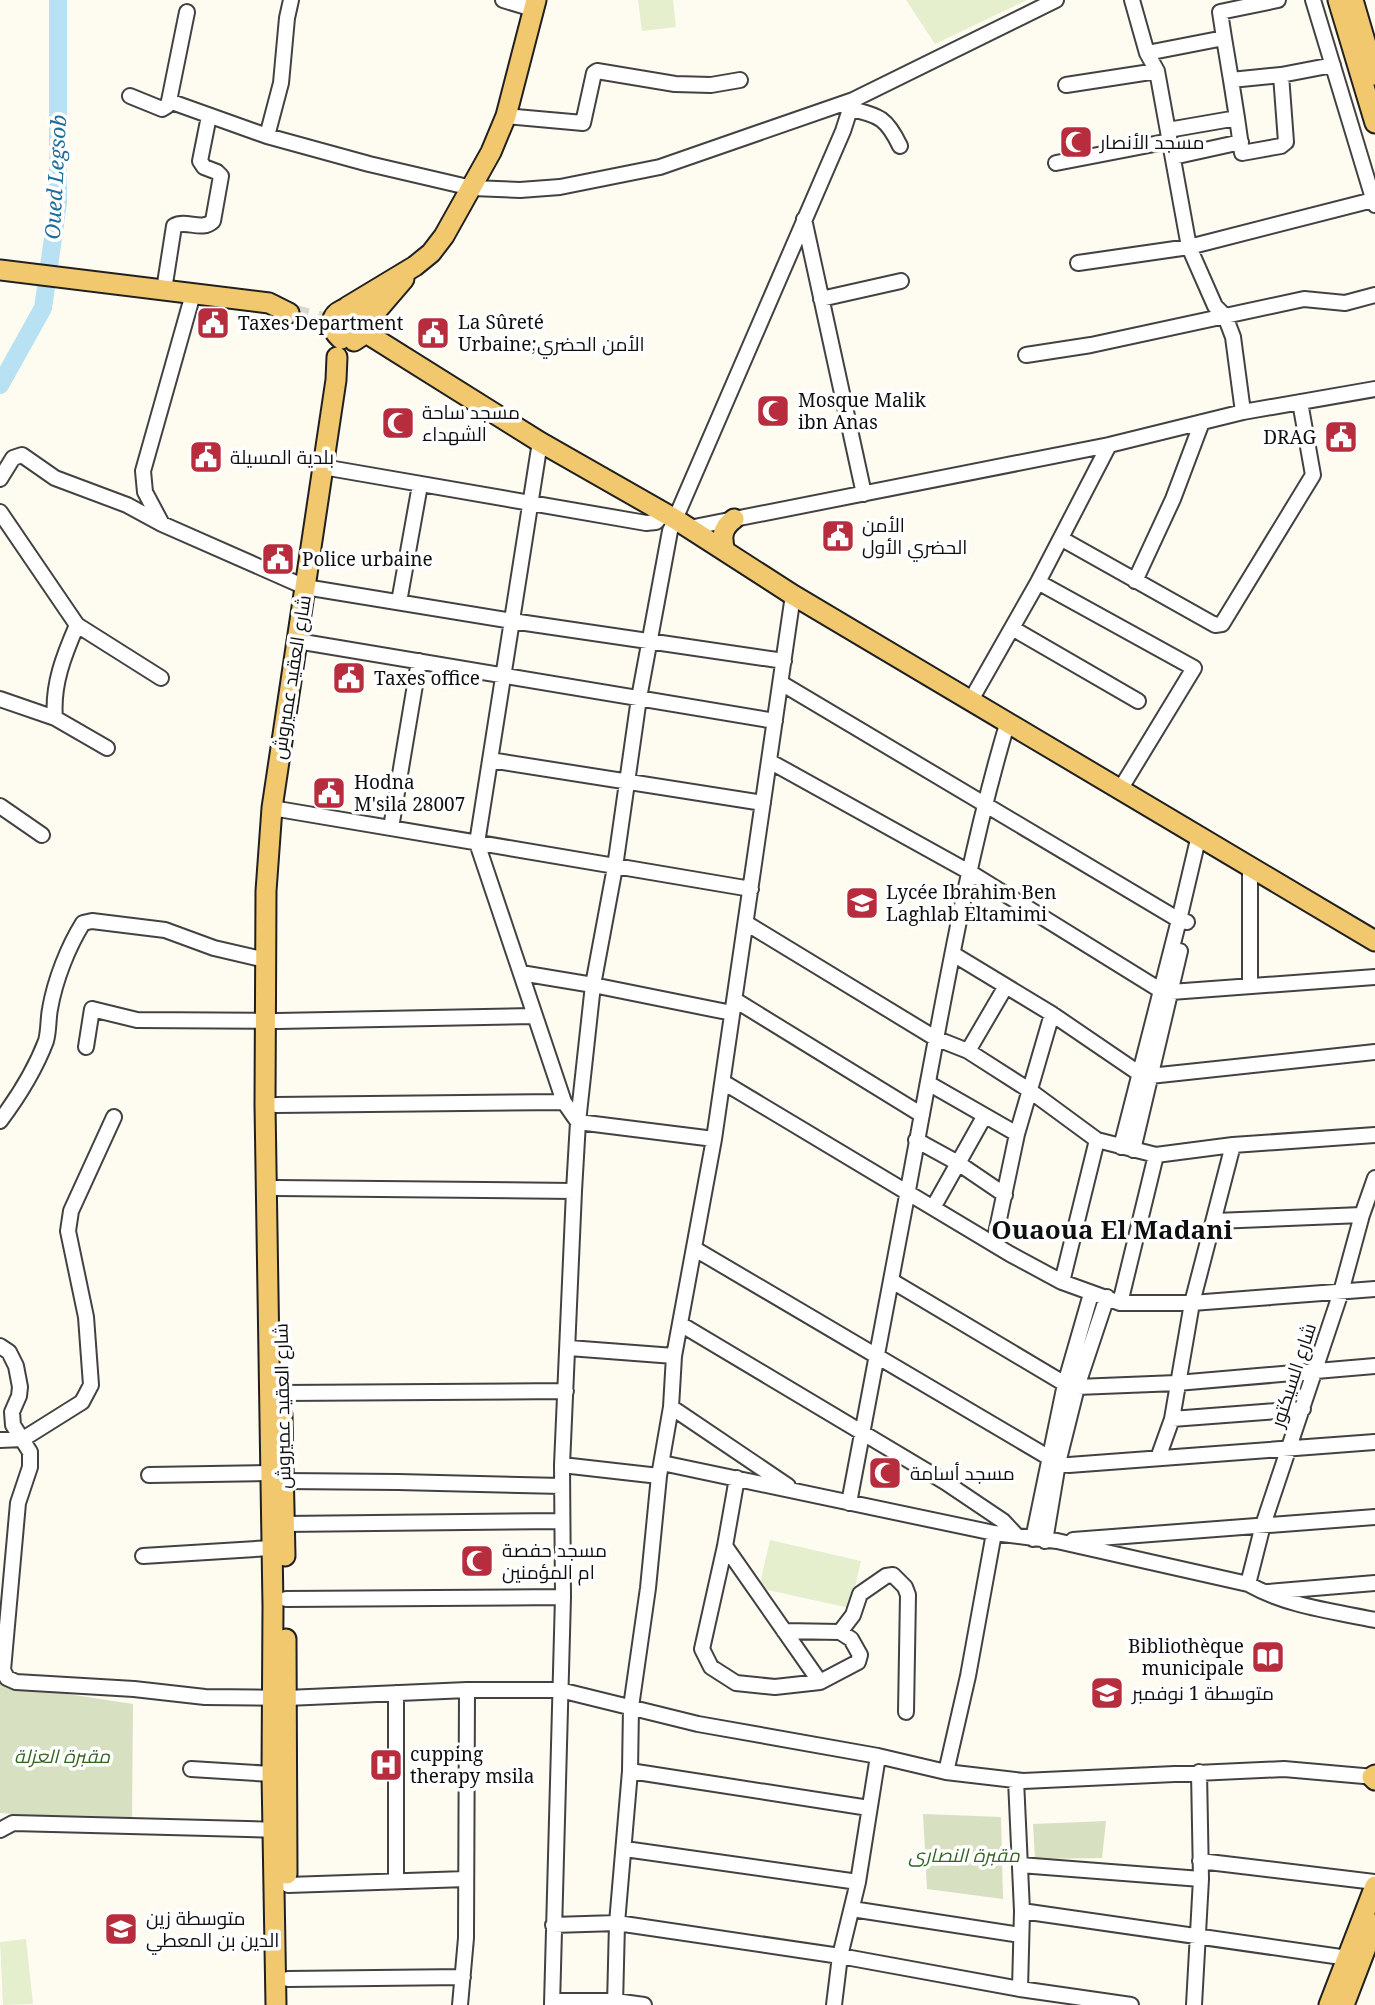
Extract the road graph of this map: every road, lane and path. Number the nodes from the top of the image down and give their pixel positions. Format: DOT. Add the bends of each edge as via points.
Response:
graph roads {
  1 [pos="291,0"];
  2 [pos="503,0"];
  3 [pos="1132,0"];
  4 [pos="1278,0"];
  5 [pos="1313,0"];
  6 [pos="1338,0"];
  7 [pos="1353,0"];
  8 [pos="1052,1"];
  9 [pos="535,4"];
  10 [pos="187,12"];
  11 [pos="1224,38"];
  12 [pos="1147,53"];
  13 [pos="1333,65"];
  14 [pos="1157,71"];
  15 [pos="1281,75"];
  16 [pos="1375,75"];
  17 [pos="740,80"];
  18 [pos="1231,80"];
  19 [pos="1066,85"];
  20 [pos="130,96"];
  21 [pos="169,101"];
  22 [pos="852,104"];
  23 [pos="209,116"];
  24 [pos="506,117"];
  25 [pos="1237,118"];
  26 [pos="1375,123"];
  27 [pos="267,136"];
  28 [pos="1169,136"];
  29 [pos="1241,142"];
  30 [pos="900,146"];
  31 [pos="1172,158"];
  32 [pos="1056,163"];
  33 [pos="472,188"];
  34 [pos="1374,203"];
  35 [pos="804,219"];
  36 [pos="1189,247"];
  37 [pos="1078,263"];
  38 [pos="3,270"];
  39 [pos="901,281"];
  40 [pos="164,290"];
  41 [pos="193,294"];
  42 [pos="1375,295"];
  43 [pos="821,299"];
  44 [pos="286,307"];
  45 [pos="1224,316"];
  46 [pos="345,330"];
  47 [pos="1026,355"];
  48 [pos="336,380"];
  49 [pos="1375,389"];
  50 [pos="1300,402"];
  51 [pos="1243,412"];
  52 [pos="1202,422"];
  53 [pos="540,442"];
  54 [pos="1109,445"];
  55 [pos="323,467"];
  56 [pos="0,479"];
  57 [pos="420,485"];
  58 [pos="864,495"];
  59 [pos="530,505"];
  60 [pos="0,512"];
  61 [pos="733,519"];
  62 [pos="676,520"];
  63 [pos="162,524"];
  64 [pos="1062,539"];
  65 [pos="725,551"];
  66 [pos="1135,581"];
  67 [pos="1038,582"];
  68 [pos="305,587"];
  69 [pos="793,595"];
  70 [pos="399,601"];
  71 [pos="512,621"];
  72 [pos="78,625"];
  73 [pos="1012,628"];
  74 [pos="649,640"];
  75 [pos="297,641"];
  76 [pos="419,661"];
  77 [pos="784,661"];
  78 [pos="503,675"];
  79 [pos="161,678"];
  80 [pos="781,683"];
  81 [pos="639,698"];
  82 [pos="0,699"];
  83 [pos="971,700"];
  84 [pos="1138,701"];
  85 [pos="55,718"];
  86 [pos="775,721"];
  87 [pos="1009,721"];
  88 [pos="107,748"];
  89 [pos="490,760"];
  90 [pos="769,761"];
  91 [pos="627,781"];
  92 [pos="1121,788"];
  93 [pos="763,803"];
  94 [pos="985,803"];
  95 [pos="0,806"];
  96 [pos="272,808"];
  97 [pos="391,828"];
  98 [pos="42,835"];
  99 [pos="1202,838"];
  100 [pos="477,843"];
  101 [pos="1250,866"];
  102 [pos="615,867"];
  103 [pos="971,873"];
  104 [pos="751,889"];
  105 [pos="1183,921"];
  106 [pos="746,923"];
  107 [pos="1375,941"];
  108 [pos="953,954"];
  109 [pos="266,960"];
  110 [pos="521,973"];
  111 [pos="1375,977"];
  112 [pos="593,985"];
  113 [pos="1006,986"];
  114 [pos="1250,986"];
  115 [pos="1165,991"];
  116 [pos="733,1007"];
  117 [pos="1052,1014"];
  118 [pos="533,1016"];
  119 [pos="271,1021"];
  120 [pos="935,1038"];
  121 [pos="86,1047"];
  122 [pos="968,1051"];
  123 [pos="1375,1052"];
  124 [pos="1145,1075"];
  125 [pos="723,1082"];
  126 [pos="928,1083"];
  127 [pos="1029,1090"];
  128 [pos="564,1102"];
  129 [pos="276,1105"];
  130 [pos="922,1115"];
  131 [pos="114,1117"];
  132 [pos="984,1117"];
  133 [pos="0,1121"];
  134 [pos="579,1122"];
  135 [pos="1017,1134"];
  136 [pos="1375,1135"];
  137 [pos="714,1139"];
  138 [pos="916,1140"];
  139 [pos="1097,1140"];
  140 [pos="1233,1145"];
  141 [pos="1127,1148"];
  142 [pos="1156,1155"];
  143 [pos="958,1163"];
  144 [pos="1375,1178"];
  145 [pos="276,1188"];
  146 [pos="574,1191"];
  147 [pos="907,1192"];
  148 [pos="1005,1195"];
  149 [pos="1372,1196"];
  150 [pos="934,1206"];
  151 [pos="1362,1215"];
  152 [pos="1215,1221"];
  153 [pos="994,1243"];
  154 [pos="695,1249"];
  155 [pos="892,1281"];
  156 [pos="1062,1282"];
  157 [pos="1375,1289"];
  158 [pos="1340,1292"];
  159 [pos="1091,1294"];
  160 [pos="1113,1300"];
  161 [pos="1192,1303"];
  162 [pos="682,1325"];
  163 [pos="0,1346"];
  164 [pos="569,1348"];
  165 [pos="878,1354"];
  166 [pos="674,1356"];
  167 [pos="1375,1366"];
  168 [pos="1313,1371"];
  169 [pos="1177,1383"];
  170 [pos="1071,1385"];
  171 [pos="566,1391"];
  172 [pos="282,1394"];
  173 [pos="671,1407"];
  174 [pos="1303,1409"];
  175 [pos="1172,1419"];
  176 [pos="862,1433"];
  177 [pos="23,1439"];
  178 [pos="0,1440"];
  179 [pos="1375,1442"];
  180 [pos="1289,1448"];
  181 [pos="1158,1458"];
  182 [pos="1054,1459"];
  183 [pos="562,1465"];
  184 [pos="661,1470"];
  185 [pos="149,1475"];
  186 [pos="277,1477"];
  187 [pos="737,1478"];
  188 [pos="562,1486"];
  189 [pos="794,1491"];
  190 [pos="849,1503"];
  191 [pos="1375,1517"];
  192 [pos="561,1521"];
  193 [pos="284,1524"];
  194 [pos="1263,1525"];
  195 [pos="995,1533"];
  196 [pos="1017,1536"];
  197 [pos="1045,1540"];
  198 [pos="725,1546"];
  199 [pos="271,1548"];
  200 [pos="143,1556"];
  201 [pos="1375,1583"];
  202 [pos="1248,1584"];
  203 [pos="1263,1593"];
  204 [pos="563,1597"];
  205 [pos="286,1599"];
  206 [pos="1375,1620"];
  207 [pos="785,1631"];
  208 [pos="840,1632"];
  209 [pos="820,1682"];
  210 [pos="467,1690"];
  211 [pos="560,1690"];
  212 [pos="396,1693"];
  213 [pos="280,1698"];
  214 [pos="631,1707"];
  215 [pos="906,1712"];
  216 [pos="878,1756"];
  217 [pos="191,1769"];
  218 [pos="630,1771"];
  219 [pos="946,1772"];
  220 [pos="1199,1772"];
  221 [pos="272,1774"];
  222 [pos="1374,1777"];
  223 [pos="1016,1780"];
  224 [pos="869,1808"];
  225 [pos="0,1830"];
  226 [pos="279,1830"];
  227 [pos="625,1849"];
  228 [pos="1200,1861"];
  229 [pos="1020,1865"];
  230 [pos="466,1879"];
  231 [pos="1201,1879"];
  232 [pos="396,1881"];
  233 [pos="858,1882"];
  234 [pos="1375,1884"];
  235 [pos="288,1885"];
  236 [pos="852,1909"];
  237 [pos="1021,1911"];
  238 [pos="617,1923"];
  239 [pos="553,1925"];
  240 [pos="1020,1935"];
  241 [pos="1198,1936"];
  242 [pos="1368,1936"];
  243 [pos="840,1956"];
  244 [pos="1348,1958"];
  245 [pos="463,1977"];
  246 [pos="288,1979"];
  247 [pos="1020,1989"];
  248 [pos="552,2003"];
  249 [pos="615,2003"];
  250 [pos="276,2005"];
  251 [pos="288,2005"];
  252 [pos="460,2005"];
  253 [pos="644,2005"];
  254 [pos="834,2005"];
  255 [pos="1130,2005"];
  256 [pos="1194,2005"];
  257 [pos="1328,2005"];
  258 [pos="1344,2005"];
  1 -- 27 [label="street" via="281,83"];
  2 -- 9 [label="street"];
  3 -- 12 [label="street"];
  4 -- 11 [label="street" via="1220,12"];
  5 -- 13 [label="street"];
  6 -- 26 [label="main road"];
  7 -- 16 [label="main road"];
  8 -- 22 [label="street"];
  9 -- 24 [label="main road"];
  10 -- 21 [label="street"];
  11 -- 12 [label="street"];
  11 -- 18 [label="street"];
  12 -- 14 [label="street"];
  13 -- 15 [label="street"];
  13 -- 34 [label="street"];
  14 -- 19 [label="street"];
  14 -- 28 [label="street"];
  15 -- 18 [label="street"];
  15 -- 29 [label="street" via="1286,142 1242,153"];
  17 -- 24 [label="street" via="675,84 597,71 583,123"];
  18 -- 25 [label="street"];
  20 -- 21 [label="street" via="162,109"];
  21 -- 23 [label="street"];
  22 -- 30 [label="street" via="881,117"];
  22 -- 33 [label="street" via="660,167 560,187"];
  22 -- 35 [label="street"];
  23 -- 27 [label="street"];
  23 -- 40 [label="street" via="201,161 221,176 213,222 174,226"];
  24 -- 33 [label="main road"];
  25 -- 28 [label="street"];
  25 -- 29 [label="street"];
  27 -- 33 [label="street"];
  28 -- 31 [label="street"];
  28 -- 32 [label="street"];
  29 -- 31 [label="street"];
  31 -- 36 [label="street"];
  33 -- 46 [label="main road" via="431,253"];
  34 -- 36 [label="street"];
  35 -- 43 [label="street"];
  35 -- 62 [label="street"];
  36 -- 37 [label="street"];
  36 -- 45 [label="street" via="1215,306"];
  38 -- 40 [label="main road"];
  39 -- 43 [label="street"];
  40 -- 41 [label="main road"];
  41 -- 44 [label="main road"];
  41 -- 63 [label="street" via="143,471 145,492"];
  42 -- 45 [label="street" via="1346,303 1304,299"];
  43 -- 58 [label="street"];
  45 -- 47 [label="street"];
  45 -- 51 [label="street" via="1233,337"];
  46 -- 48 [label="main road"];
  46 -- 48 [label="main road, شارع العقيد عميروش"];
  46 -- 53 [label="main road"];
  48 -- 55 [label="main road, شارع العقيد عميروش"];
  49 -- 50 [label="street"];
  50 -- 51 [label="street"];
  50 -- 66 [label="street" via="1313,475 1224,622 1215,625"];
  51 -- 52 [label="street"];
  52 -- 54 [label="street"];
  52 -- 66 [label="street"];
  53 -- 59 [label="street"];
  53 -- 62 [label="main road"];
  54 -- 58 [label="street"];
  54 -- 64 [label="street"];
  55 -- 57 [label="street"];
  55 -- 68 [label="main road, شارع العقيد عميروش"];
  56 -- 63 [label="street" via="13,458 22,456 55,478 127,505"];
  57 -- 59 [label="street"];
  57 -- 70 [label="street"];
  58 -- 61 [label="street"];
  59 -- 62 [label="street" via="648,523"];
  59 -- 71 [label="street"];
  60 -- 72 [label="street"];
  61 -- 62 [label="street"];
  61 -- 65 [label="main road" via="723,531"];
  62 -- 65 [label="main road"];
  62 -- 74 [label="street"];
  63 -- 68 [label="street"];
  64 -- 66 [label="street"];
  64 -- 67 [label="street"];
  65 -- 69 [label="main road"];
  67 -- 73 [label="street"];
  67 -- 92 [label="street" via="1194,668"];
  68 -- 70 [label="street"];
  68 -- 75 [label="main road, شارع العقيد عميروش"];
  69 -- 77 [label="street"];
  69 -- 83 [label="main road"];
  70 -- 71 [label="street"];
  71 -- 74 [label="street"];
  71 -- 78 [label="street"];
  72 -- 79 [label="street"];
  72 -- 85 [label="street" via="60,669 53,698"];
  73 -- 83 [label="street"];
  73 -- 84 [label="street"];
  74 -- 77 [label="street"];
  74 -- 81 [label="street"];
  75 -- 76 [label="street"];
  75 -- 96 [label="main road, شارع العقيد عميروش"];
  76 -- 78 [label="street"];
  76 -- 97 [label="street"];
  77 -- 80 [label="street"];
  78 -- 81 [label="street"];
  78 -- 89 [label="street"];
  80 -- 86 [label="street"];
  80 -- 94 [label="street"];
  81 -- 86 [label="street"];
  81 -- 91 [label="street"];
  82 -- 85 [label="street"];
  83 -- 87 [label="main road"];
  85 -- 88 [label="street"];
  86 -- 90 [label="street"];
  87 -- 92 [label="main road"];
  87 -- 94 [label="street"];
  89 -- 91 [label="street"];
  89 -- 100 [label="street"];
  90 -- 93 [label="street"];
  90 -- 103 [label="street"];
  91 -- 93 [label="street"];
  91 -- 102 [label="street"];
  92 -- 99 [label="main road"];
  93 -- 104 [label="street"];
  94 -- 103 [label="street"];
  94 -- 105 [label="street"];
  95 -- 98 [label="street"];
  96 -- 97 [label="street"];
  96 -- 109 [label="main road, شارع العقيد عميروش" via="265,891"];
  96 -- 119 [label="main road, شارع العقيد عميروش" via="278,856"];
  97 -- 100 [label="street"];
  99 -- 101 [label="main road"];
  99 -- 105 [label="street"];
  100 -- 102 [label="street"];
  100 -- 110 [label="street"];
  101 -- 107 [label="main road"];
  101 -- 114 [label="street"];
  102 -- 104 [label="street"];
  102 -- 112 [label="street"];
  103 -- 108 [label="street"];
  103 -- 115 [label="street"];
  104 -- 106 [label="street"];
  105 -- 115 [label="street"];
  106 -- 116 [label="street"];
  106 -- 120 [label="street"];
  108 -- 113 [label="street"];
  108 -- 120 [label="street"];
  109 -- 119 [label="main road, شارع العقيد عميروش"];
  109 -- 133 [label="street" via="165,930 83,923 59,979 46,1041"];
  110 -- 112 [label="street"];
  110 -- 118 [label="street"];
  111 -- 114 [label="street"];
  112 -- 116 [label="street"];
  112 -- 134 [label="street"];
  113 -- 117 [label="street"];
  113 -- 122 [label="street"];
  114 -- 115 [label="street"];
  115 -- 124 [label="street"];
  116 -- 125 [label="street"];
  116 -- 130 [label="street"];
  117 -- 124 [label="street"];
  117 -- 127 [label="street"];
  118 -- 119 [label="street"];
  118 -- 128 [label="street"];
  119 -- 121 [label="street" via="137,1020 92,1009"];
  119 -- 129 [label="main road, شارع العقيد عميروش"];
  119 -- 186 [label="main road, شارع العقيد عميروش"];
  120 -- 122 [label="street"];
  120 -- 126 [label="street"];
  122 -- 127 [label="street"];
  123 -- 124 [label="street"];
  124 -- 141 [label="street"];
  125 -- 137 [label="street"];
  125 -- 147 [label="street"];
  126 -- 130 [label="street"];
  126 -- 132 [label="street"];
  127 -- 135 [label="street"];
  127 -- 139 [label="street"];
  128 -- 129 [label="street"];
  128 -- 134 [label="street"];
  129 -- 145 [label="main road, شارع العقيد عميروش"];
  130 -- 138 [label="street"];
  131 -- 177 [label="street" via="71,1211 68,1231 86,1317 91,1385 82,1402"];
  132 -- 135 [label="street"];
  132 -- 143 [label="street"];
  134 -- 137 [label="street"];
  134 -- 146 [label="street"];
  135 -- 148 [label="street"];
  136 -- 140 [label="street"];
  137 -- 154 [label="street"];
  138 -- 143 [label="street"];
  138 -- 147 [label="street"];
  139 -- 141 [label="street"];
  139 -- 156 [label="street"];
  140 -- 142 [label="street"];
  140 -- 152 [label="street"];
  141 -- 142 [label="street"];
  142 -- 160 [label="street"];
  143 -- 148 [label="street"];
  143 -- 150 [label="street"];
  144 -- 149 [label="street, شارع السيكتور"];
  145 -- 146 [label="street"];
  145 -- 172 [label="main road, شارع العقيد عميروش"];
  146 -- 164 [label="street"];
  147 -- 150 [label="street"];
  147 -- 155 [label="street"];
  148 -- 153 [label="street"];
  149 -- 151 [label="street, شارع السيكتور"];
  150 -- 153 [label="street"];
  151 -- 152 [label="street"];
  151 -- 158 [label="street, شارع السيكتور"];
  152 -- 161 [label="street"];
  153 -- 156 [label="street"];
  154 -- 162 [label="street"];
  154 -- 165 [label="street"];
  155 -- 165 [label="street"];
  155 -- 170 [label="street"];
  156 -- 159 [label="street"];
  157 -- 158 [label="street"];
  158 -- 161 [label="street"];
  158 -- 168 [label="street, شارع السيكتور"];
  159 -- 160 [label="street"];
  159 -- 170 [label="street"];
  160 -- 161 [label="street"];
  160 -- 170 [label="street"];
  161 -- 169 [label="street"];
  162 -- 166 [label="street"];
  162 -- 176 [label="street"];
  163 -- 177 [label="street" via="16,1366 19,1396 12,1412 13,1425"];
  164 -- 166 [label="street"];
  164 -- 171 [label="street"];
  165 -- 176 [label="street"];
  165 -- 182 [label="street"];
  166 -- 173 [label="street"];
  167 -- 168 [label="street"];
  168 -- 169 [label="street"];
  168 -- 174 [label="street, شارع السيكتور"];
  169 -- 170 [label="street"];
  169 -- 175 [label="street"];
  170 -- 182 [label="street"];
  171 -- 172 [label="street"];
  171 -- 183 [label="street"];
  172 -- 186 [label="main road, شارع العقيد عميروش"];
  173 -- 184 [label="street"];
  173 -- 189 [label="street"];
  174 -- 175 [label="street"];
  174 -- 180 [label="street, شارع السيكتور"];
  175 -- 181 [label="street"];
  176 -- 190 [label="street"];
  176 -- 196 [label="street" via="945,1482 1003,1521"];
  177 -- 178 [label="street"];
  177 -- 213 [label="street" via="30,1452 30,1467 18,1503 4,1676 16,1682 205,1697"];
  179 -- 180 [label="street"];
  180 -- 181 [label="street"];
  180 -- 194 [label="street, شارع السيكتور"];
  181 -- 182 [label="street" via="1069,1465"];
  182 -- 197 [label="street"];
  183 -- 184 [label="street"];
  183 -- 188 [label="street"];
  184 -- 187 [label="street"];
  184 -- 214 [label="street"];
  185 -- 186 [label="street"];
  186 -- 188 [label="street"];
  186 -- 193 [label="main road, شارع العقيد عميروش"];
  186 -- 199 [label="main road, شارع العقيد عميروش"];
  187 -- 189 [label="street"];
  187 -- 198 [label="street"];
  188 -- 192 [label="street"];
  189 -- 190 [label="street"];
  190 -- 195 [label="street"];
  191 -- 194 [label="street"];
  192 -- 193 [label="street"];
  192 -- 204 [label="street"];
  193 -- 205 [label="main road, شارع العقيد عميروش"];
  194 -- 197 [label="street"];
  194 -- 202 [label="street, شارع السيكتور"];
  195 -- 196 [label="street"];
  195 -- 219 [label="street"];
  196 -- 197 [label="street"];
  197 -- 202 [label="street"];
  198 -- 207 [label="street"];
  198 -- 209 [label="street" via="702,1648 711,1667 736,1683 775,1687"];
  199 -- 200 [label="street"];
  199 -- 213 [label="main road, شارع العقيد عميروش"];
  201 -- 203 [label="street"];
  202 -- 203 [label="street"];
  203 -- 206 [label="street"];
  204 -- 205 [label="street"];
  204 -- 211 [label="street"];
  205 -- 213 [label="main road, شارع العقيد عميروش"];
  207 -- 208 [label="street"];
  207 -- 209 [label="street"];
  208 -- 209 [label="street" via="850,1639 860,1659"];
  208 -- 215 [label="street" via="853,1615 860,1594 893,1574 908,1595"];
  210 -- 211 [label="street"];
  210 -- 212 [label="street"];
  210 -- 230 [label="street"];
  211 -- 214 [label="street"];
  211 -- 239 [label="street"];
  212 -- 213 [label="street"];
  212 -- 232 [label="street"];
  213 -- 221 [label="main road, شارع العقيد عميروش"];
  213 -- 226 [label="main road, شارع العقيد عميروش"];
  214 -- 216 [label="street" via="698,1724"];
  214 -- 218 [label="street"];
  216 -- 219 [label="street"];
  216 -- 224 [label="street"];
  217 -- 221 [label="street"];
  218 -- 224 [label="street"];
  218 -- 227 [label="street"];
  219 -- 223 [label="street"];
  220 -- 222 [label="street" via="1284,1769"];
  220 -- 223 [label="street"];
  220 -- 228 [label="street"];
  221 -- 226 [label="main road, شارع العقيد عميروش"];
  223 -- 229 [label="street"];
  224 -- 233 [label="street"];
  225 -- 226 [label="street" via="13,1823"];
  226 -- 235 [label="main road, شارع العقيد عميروش"];
  226 -- 250 [label="main road, شارع العقيد عميروش"];
  227 -- 233 [label="street"];
  227 -- 238 [label="street"];
  228 -- 231 [label="street"];
  228 -- 234 [label="street"];
  229 -- 231 [label="street"];
  229 -- 237 [label="street"];
  230 -- 232 [label="street"];
  230 -- 245 [label="street"];
  231 -- 241 [label="street"];
  232 -- 235 [label="street"];
  233 -- 236 [label="street"];
  234 -- 242 [label="main road"];
  235 -- 246 [label="main road, شارع العقيد عميروش"];
  236 -- 240 [label="street"];
  236 -- 243 [label="street"];
  237 -- 240 [label="street"];
  237 -- 241 [label="street"];
  238 -- 239 [label="street"];
  238 -- 243 [label="street"];
  238 -- 249 [label="street"];
  239 -- 248 [label="street"];
  240 -- 247 [label="street"];
  241 -- 244 [label="street"];
  241 -- 256 [label="street"];
  242 -- 244 [label="main road"];
  242 -- 258 [label="main road"];
  243 -- 247 [label="street"];
  243 -- 254 [label="street"];
  244 -- 257 [label="main road"];
  245 -- 246 [label="street"];
  245 -- 252 [label="street"];
  246 -- 251 [label="main road, شارع العقيد عميروش"];
  247 -- 255 [label="street"];
  248 -- 249 [label="street"];
  249 -- 253 [label="street"];
}
